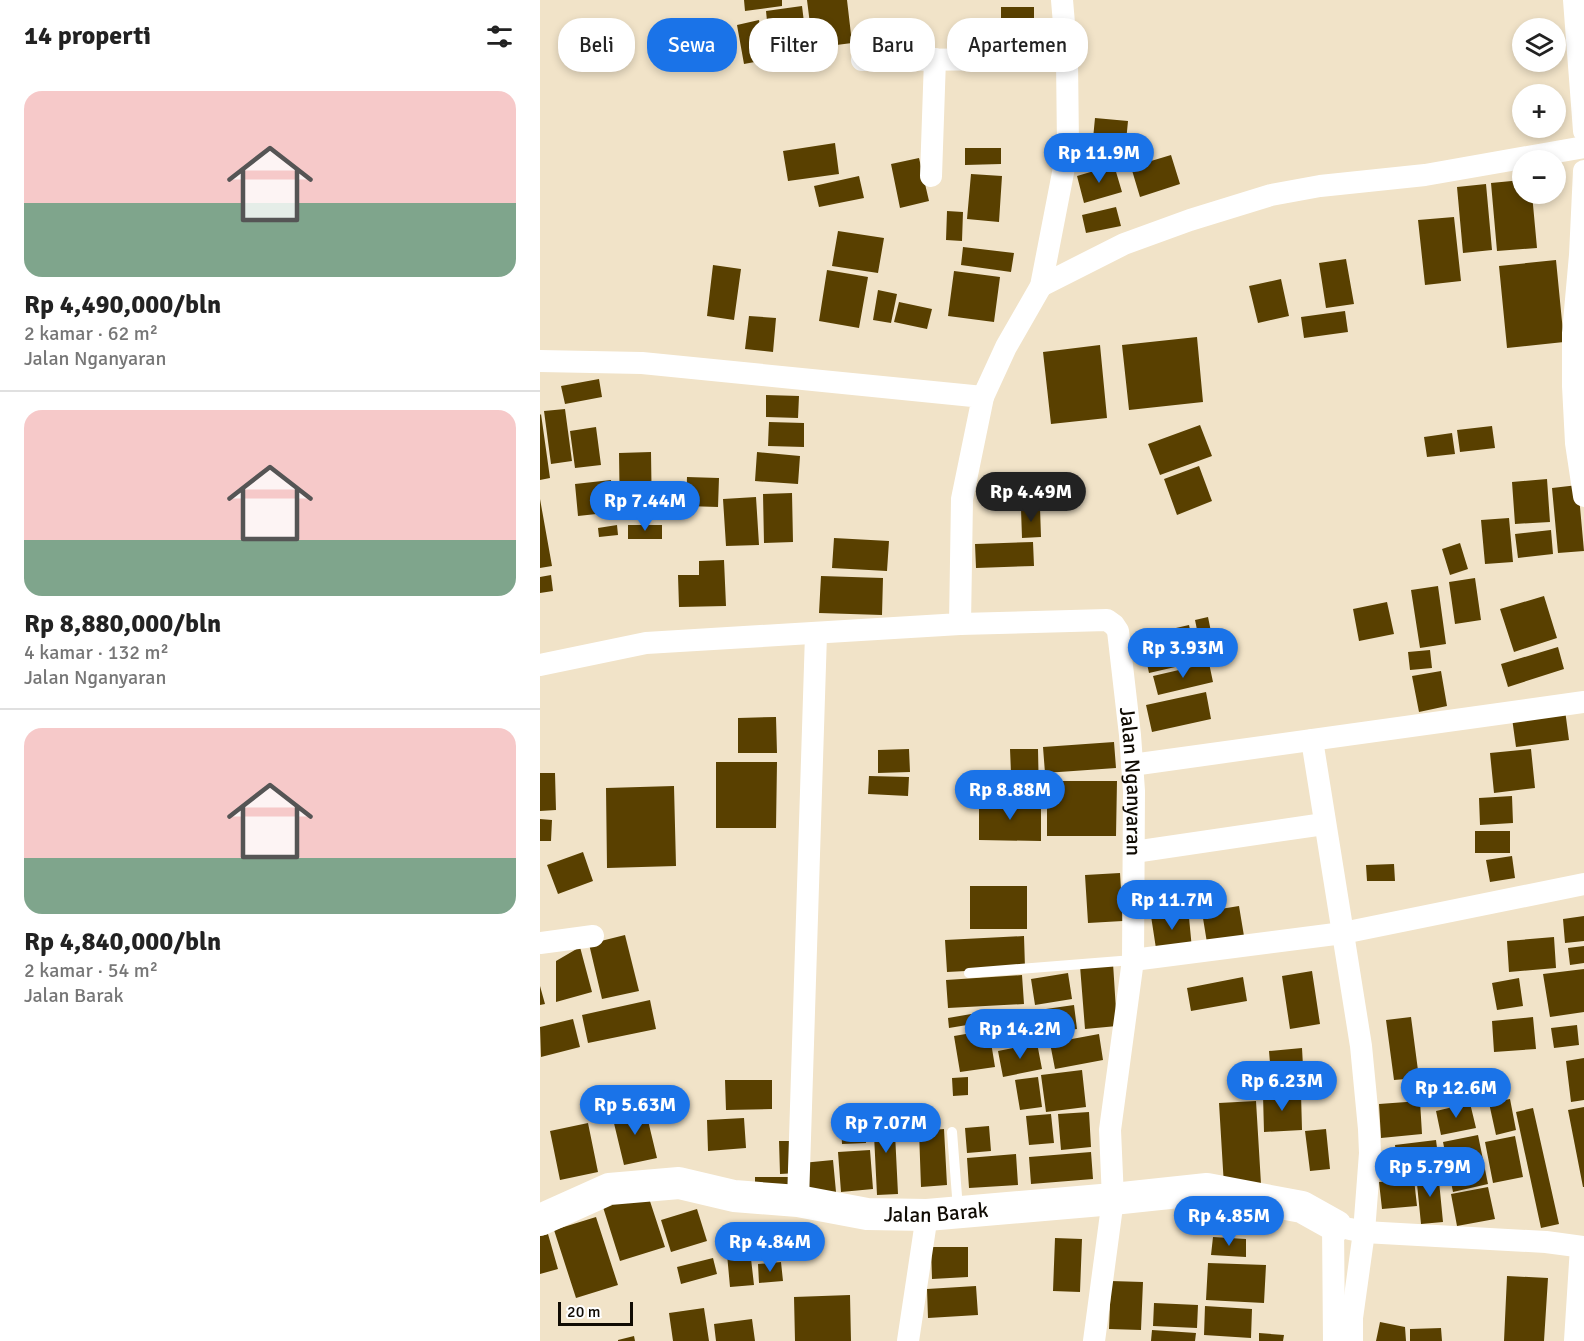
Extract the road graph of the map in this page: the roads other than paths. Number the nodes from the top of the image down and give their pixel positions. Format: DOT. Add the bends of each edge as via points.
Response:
graph roads {
  1 [pos="1062,0"];
  2 [pos="1574,0"];
  3 [pos="1064,18"];
  4 [pos="935,59"];
  5 [pos="947,59"];
  6 [pos="935,72"];
  7 [pos="1067,72"];
  8 [pos="1584,131"];
  9 [pos="1584,147"];
  10 [pos="1584,171"];
  11 [pos="931,176"];
  12 [pos="1041,286"];
  13 [pos="540,361"];
  14 [pos="983,397"];
  15 [pos="1579,406"];
  16 [pos="1584,496"];
  17 [pos="960,624"];
  18 [pos="816,634"];
  19 [pos="540,665"];
  20 [pos="1584,702"];
  21 [pos="1312,740"];
  22 [pos="1132,765"];
  23 [pos="1324,824"];
  24 [pos="1134,852"];
  25 [pos="1584,884"];
  26 [pos="1343,933"];
  27 [pos="593,936"];
  28 [pos="540,943"];
  29 [pos="1133,960"];
  30 [pos="969,973"];
  31 [pos="952,1132"];
  32 [pos="1113,1199"];
  33 [pos="798,1201"];
  34 [pos="959,1213"];
  35 [pos="927,1215"];
  36 [pos="540,1220"];
  37 [pos="1347,1228"];
  38 [pos="1583,1247"];
  39 [pos="908,1341"];
  40 [pos="1094,1341"];
  41 [pos="1334,1341"];
  42 [pos="1352,1341"];
  43 [pos="1575,1341"];
  1 -- 3 [label="street"];
  2 -- 8 [label="street"];
  4 -- 5 [label="street"];
  6 -- 11 [label="street"];
  7 -- 12 [label="street" via="1068,147"];
  9 -- 12 [label="street" via="1425,175 1271,195 1124,244"];
  10 -- 15 [label="street" via="1573,333"];
  12 -- 14 [label="street"];
  13 -- 14 [label="street" via="642,363"];
  14 -- 17 [label="street" via="962,499"];
  15 -- 16 [label="street" via="1576,443"];
  17 -- 18 [label="street, Jalan Nganyaran"];
  17 -- 22 [label="street, Jalan Nganyaran" via="1107,620 1114,625 1124,675"];
  18 -- 19 [label="street, Jalan Nganyaran" via="645,643"];
  18 -- 33 [label="street"];
  20 -- 21 [label="street"];
  21 -- 22 [label="street"];
  21 -- 23 [label="street"];
  22 -- 24 [label="street, Jalan Nganyaran"];
  23 -- 24 [label="street"];
  23 -- 26 [label="street"];
  24 -- 29 [label="street, Jalan Nganyaran"];
  25 -- 26 [label="street"];
  26 -- 29 [label="street"];
  26 -- 37 [label="street" via="1361,1046 1370,1153"];
  27 -- 28 [label="street"];
  29 -- 30 [label="lane"];
  29 -- 32 [label="street, Jalan Nganyaran" via="1110,1130"];
  31 -- 34 [label="lane"];
  32 -- 34 [label="street, Jalan Barak"];
  32 -- 37 [label="street, Jalan Barak" via="1207,1189 1302,1207"];
  32 -- 40 [label="street, Jalan Nganyaran"];
  33 -- 35 [label="street, Jalan Barak" via="867,1214"];
  33 -- 36 [label="street, Jalan Barak" via="734,1196 679,1183 609,1189"];
  34 -- 35 [label="street, Jalan Barak"];
  35 -- 39 [label="street"];
  37 -- 38 [label="street"];
  37 -- 41 [label="street"];
  37 -- 42 [label="street"];
  38 -- 43 [label="street"];
}
